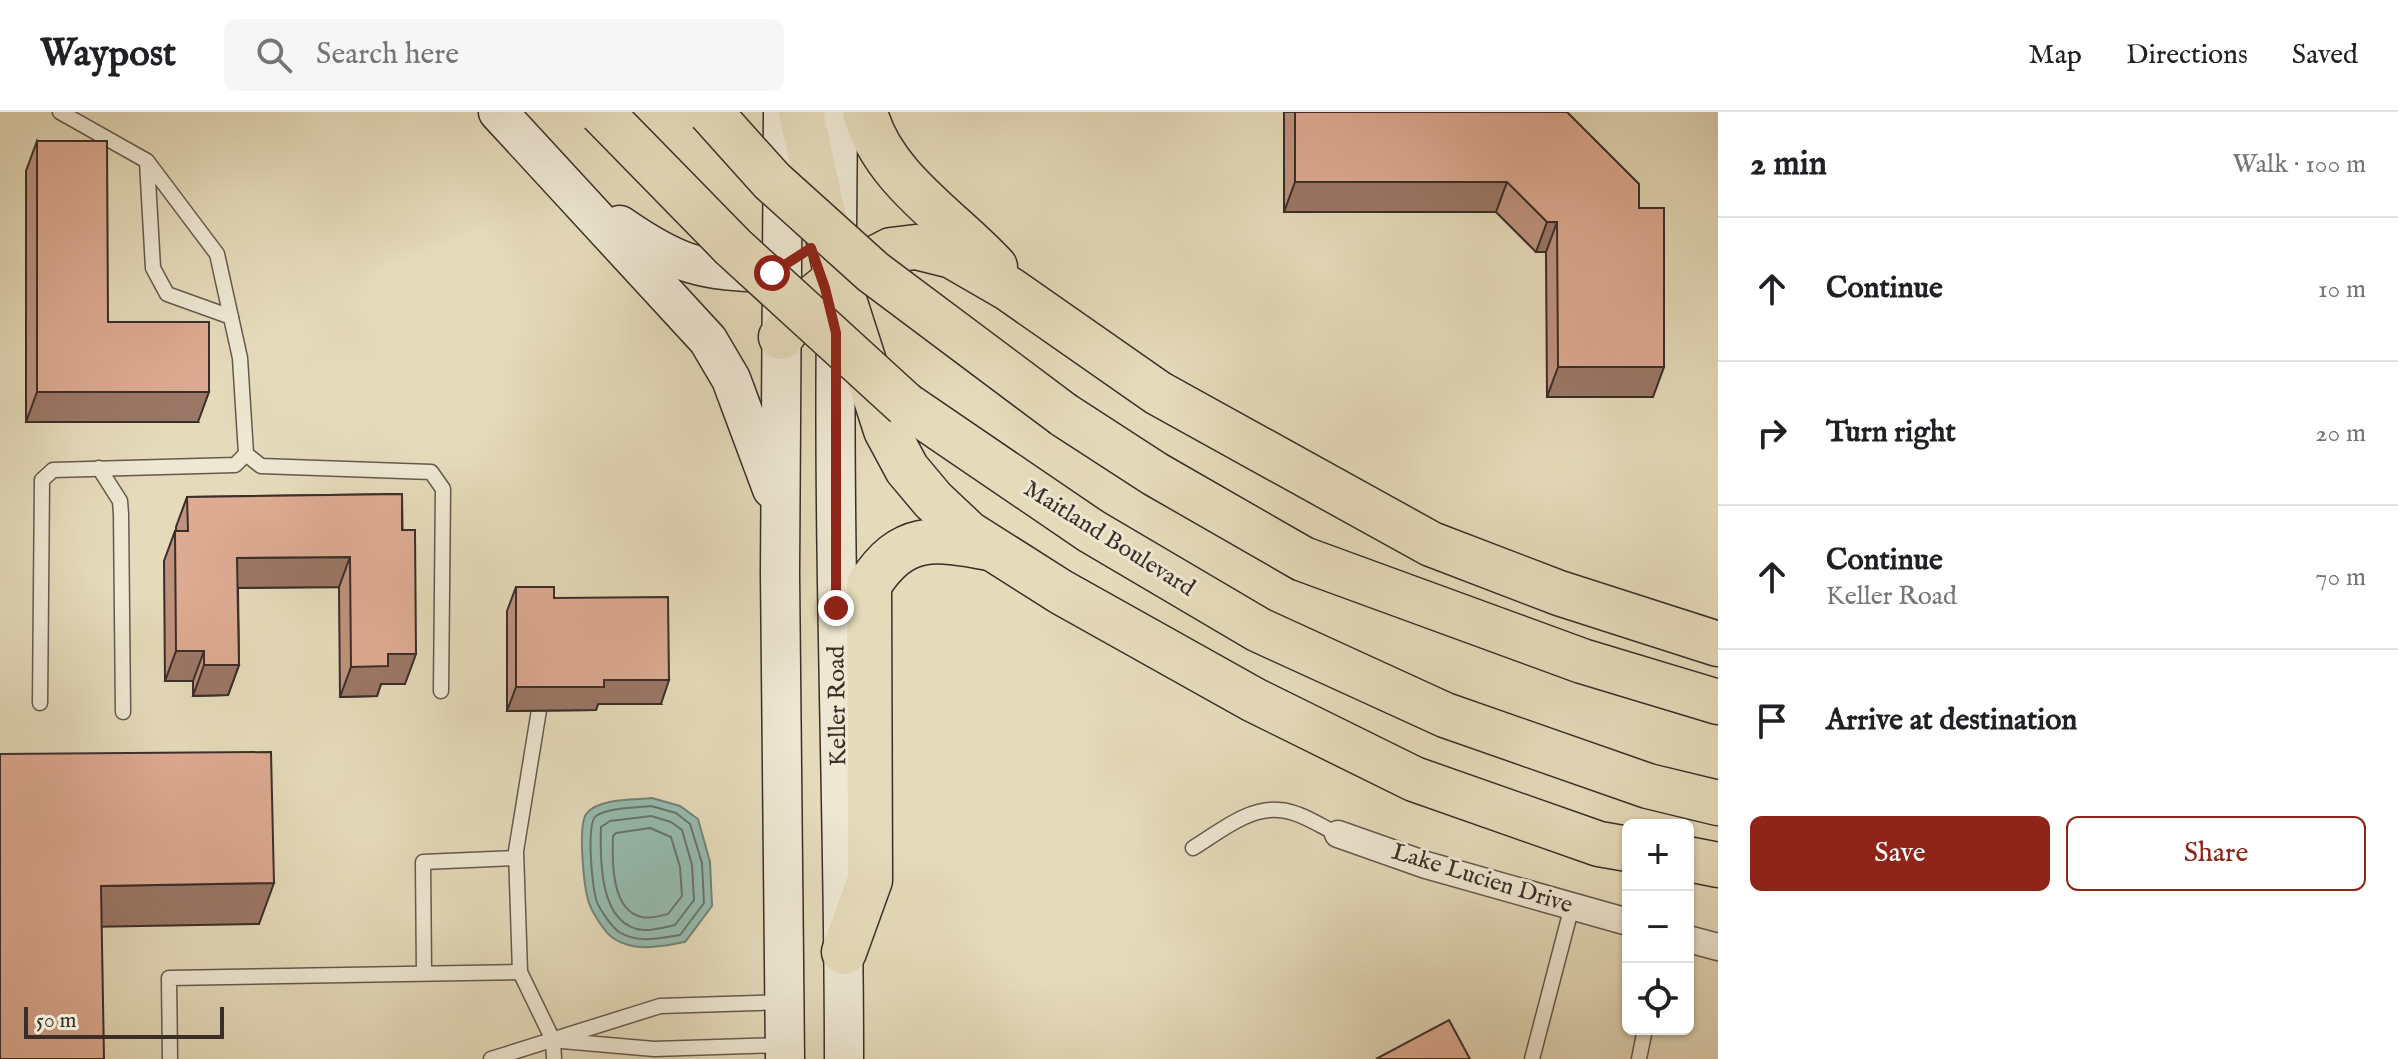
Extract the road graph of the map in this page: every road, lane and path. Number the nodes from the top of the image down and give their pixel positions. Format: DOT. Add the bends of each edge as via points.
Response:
graph roads {
  1 [pos="60,112"];
  2 [pos="498,112"];
  3 [pos="601,112"];
  4 [pos="710,112"];
  5 [pos="760,112"];
  6 [pos="783,112"];
  7 [pos="801,112"];
  8 [pos="838,112"];
  9 [pos="865,112"];
  10 [pos="147,161"];
  11 [pos="549,168"];
  12 [pos="782,173"];
  13 [pos="820,249"];
  14 [pos="1030,303"];
  15 [pos="231,317"];
  16 [pos="781,337"];
  17 [pos="246,454"];
  18 [pos="99,468"];
  19 [pos="780,513"];
  20 [pos="992,549"];
  21 [pos="1718,644"];
  22 [pos="441,691"];
  23 [pos="1718,702"];
  24 [pos="40,703"];
  25 [pos="539,710"];
  26 [pos="123,712"];
  27 [pos="1718,803"];
  28 [pos="1338,834"];
  29 [pos="1193,848"];
  30 [pos="1622,848"];
  31 [pos="516,858"];
  32 [pos="1694,860"];
  33 [pos="1718,865"];
  34 [pos="1572,906"];
  35 [pos="1622,920"];
  36 [pos="1694,941"];
  37 [pos="1718,947"];
  38 [pos="844,952"];
  39 [pos="520,972"];
  40 [pos="424,973"];
  41 [pos="785,1002"];
  42 [pos="1644,1035"];
  43 [pos="553,1040"];
  44 [pos="844,1041"];
  45 [pos="785,1052"];
  46 [pos="170,1059"];
  47 [pos="491,1059"];
  48 [pos="554,1059"];
  49 [pos="1532,1059"];
  50 [pos="1639,1059"];
  1 -- 10 [label="lane"];
  2 -- 11 [label="street"];
  3 -- 27 [label="highway, Maitland Boulevard, bridge" via="733,247 906,405 1091,531 1259,630 1445,715 1648,786"];
  4 -- 23 [label="highway, bridge" via="772,181 873,272 1064,415 1155,474 1303,559 1582,661"];
  5 -- 12 [label="street"];
  6 -- 12 [label="street, Keller Road"];
  7 -- 13 [label="highway"];
  8 -- 13 [label="street, Keller Road"];
  9 -- 14 [label="highway" via="870,132 904,180"];
  10 -- 15 [label="lane" via="217,254"];
  10 -- 15 [label="lane" via="153,268 167,294"];
  11 -- 13 [label="street" via="654,249 688,265 772,273"];
  11 -- 19 [label="street" via="708,340 731,379"];
  12 -- 13 [label="street, Keller Road"];
  13 -- 14 [label="highway" via="916,247 952,256"];
  13 -- 16 [label="highway" via="808,302"];
  13 -- 20 [label="highway" via="886,430 907,469 968,533"];
  13 -- 38 [label="street, Keller Road" via="836,333"];
  14 -- 21 [label="highway" via="1158,393 1431,544 1559,593"];
  15 -- 17 [label="lane" via="240,358"];
  16 -- 19 [label="street"];
  17 -- 18 [label="lane" via="235,465"];
  17 -- 22 [label="lane" via="261,466 431,472 443,489"];
  18 -- 24 [label="lane" via="53,470 42,480"];
  18 -- 26 [label="lane" via="120,501"];
  19 -- 41 [label="street"];
  20 -- 30 [label="highway" via="1254,700 1414,779"];
  20 -- 38 [label="highway" via="928,541 884,562 869,585 870,880"];
  25 -- 31 [label="lane"];
  28 -- 29 [label="lane" via="1295,814 1270,810 1238,820"];
  28 -- 34 [label="street, Lake Lucien Drive"];
  31 -- 39 [label="lane"];
  31 -- 40 [label="lane" via="423,862"];
  32 -- 33 [label="highway"];
  34 -- 35 [label="street, Lake Lucien Drive"];
  34 -- 49 [label="lane"];
  36 -- 37 [label="street"];
  38 -- 44 [label="street, Keller Road"];
  39 -- 40 [label="lane"];
  39 -- 43 [label="lane"];
  40 -- 46 [label="lane" via="169,978"];
  41 -- 43 [label="lane" via="660,1006"];
  41 -- 44 [label="street"];
  41 -- 45 [label="street"];
  42 -- 50 [label="lane"];
  43 -- 45 [label="lane"];
  43 -- 47 [label="lane"];
  43 -- 48 [label="lane"];
  44 -- 45 [label="street"];
}
